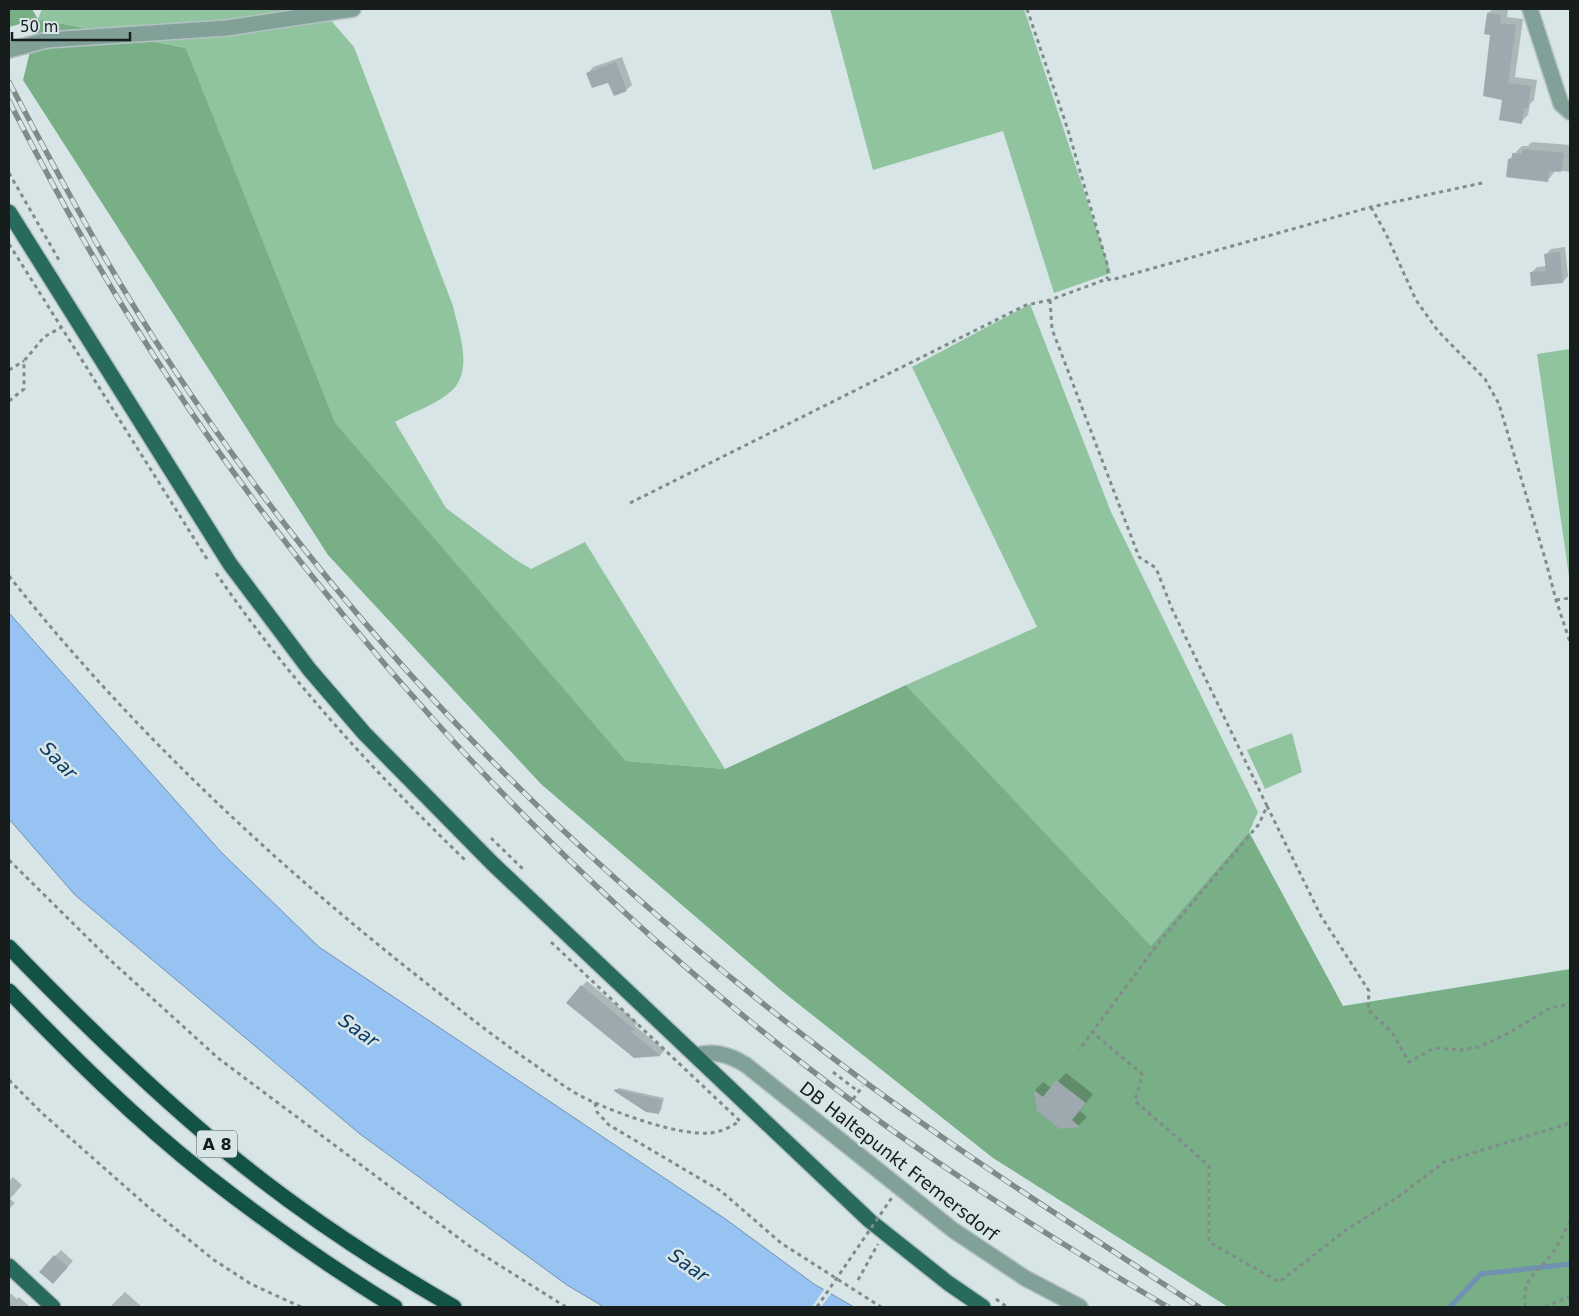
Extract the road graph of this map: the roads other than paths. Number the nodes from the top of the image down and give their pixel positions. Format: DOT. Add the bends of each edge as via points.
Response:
graph roads {
  1 [pos="353,9"];
  2 [pos="1530,9"];
  3 [pos="9,50"];
  4 [pos="1570,112"];
  5 [pos="9,212"];
  6 [pos="9,946"];
  7 [pos="9,991"];
  8 [pos="695,1055"];
  9 [pos="9,1266"];
  10 [pos="988,1302"];
  11 [pos="53,1307"];
  12 [pos="395,1307"];
  13 [pos="454,1307"];
  14 [pos="1080,1307"];
  1 -- 3 [label="street" via="227,28 46,40"];
  2 -- 4 [label="street" via="1561,104"];
  5 -- 8 [label="main road" via="230,564 309,669 431,803"];
  6 -- 13 [label="highway, A 8" via="89,1029 224,1150 365,1252"];
  7 -- 12 [label="highway, A 8" via="67,1050 204,1174 269,1223"];
  8 -- 10 [label="main road" via="870,1221 948,1283"];
  8 -- 14 [label="street, DB Haltepunkt Fremersdorf" via="727,1054 746,1065 953,1230 1024,1278"];
  9 -- 11 [label="main road"];
}
